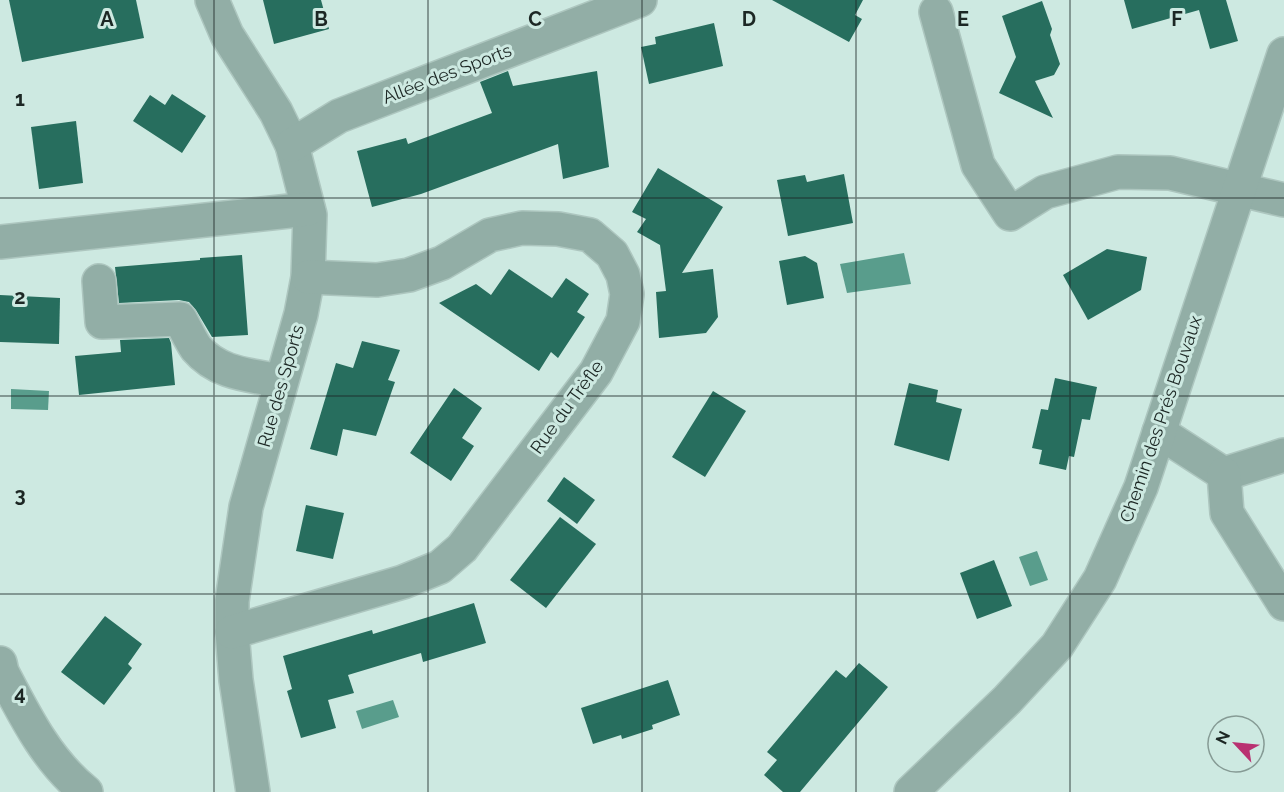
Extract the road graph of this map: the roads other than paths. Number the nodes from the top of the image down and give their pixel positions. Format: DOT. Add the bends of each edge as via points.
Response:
graph roads {
  1 [pos="212,0"];
  2 [pos="640,0"];
  3 [pos="936,12"];
  4 [pos="1284,54"];
  5 [pos="292,145"];
  6 [pos="1239,190"];
  7 [pos="1284,200"];
  8 [pos="308,209"];
  9 [pos="0,242"];
  10 [pos="308,277"];
  11 [pos="99,281"];
  12 [pos="281,381"];
  13 [pos="1159,432"];
  14 [pos="1284,455"];
  15 [pos="1224,474"];
  16 [pos="1284,604"];
  17 [pos="232,632"];
  18 [pos="0,663"];
  19 [pos="86,792"];
  20 [pos="253,792"];
  21 [pos="911,792"];
  1 -- 5 [label="street, Rue des Sports" via="227,35 276,112"];
  2 -- 5 [label="street, Allée des Sports" via="339,116"];
  3 -- 6 [label="street" via="978,165 1010,214 1045,192 1118,172 1170,173"];
  4 -- 6 [label="street, Chemin des Prés Bouvaux"];
  5 -- 8 [label="street, Rue des Sports"];
  6 -- 7 [label="street"];
  6 -- 13 [label="street, Chemin des Prés Bouvaux"];
  8 -- 9 [label="street"];
  8 -- 10 [label="street, Rue des Sports"];
  10 -- 12 [label="street, Rue des Sports"];
  10 -- 17 [label="street, Rue du Trèfle" via="377,280 409,275 442,263 490,236 522,228 558,229 590,235 612,254 627,294 624,321 596,372 462,548 440,567 403,582"];
  11 -- 12 [label="street" via="102,322 180,319 196,347 214,365 228,372"];
  12 -- 17 [label="street, Rue des Sports" via="246,507 232,601"];
  13 -- 15 [label="street"];
  13 -- 21 [label="street, Chemin des Prés Bouvaux" via="1141,486 1100,579 1057,646"];
  14 -- 15 [label="street"];
  15 -- 16 [label="street" via="1227,513"];
  17 -- 20 [label="street, Rue des Sports"];
  18 -- 19 [label="street" via="32,730"];
}
